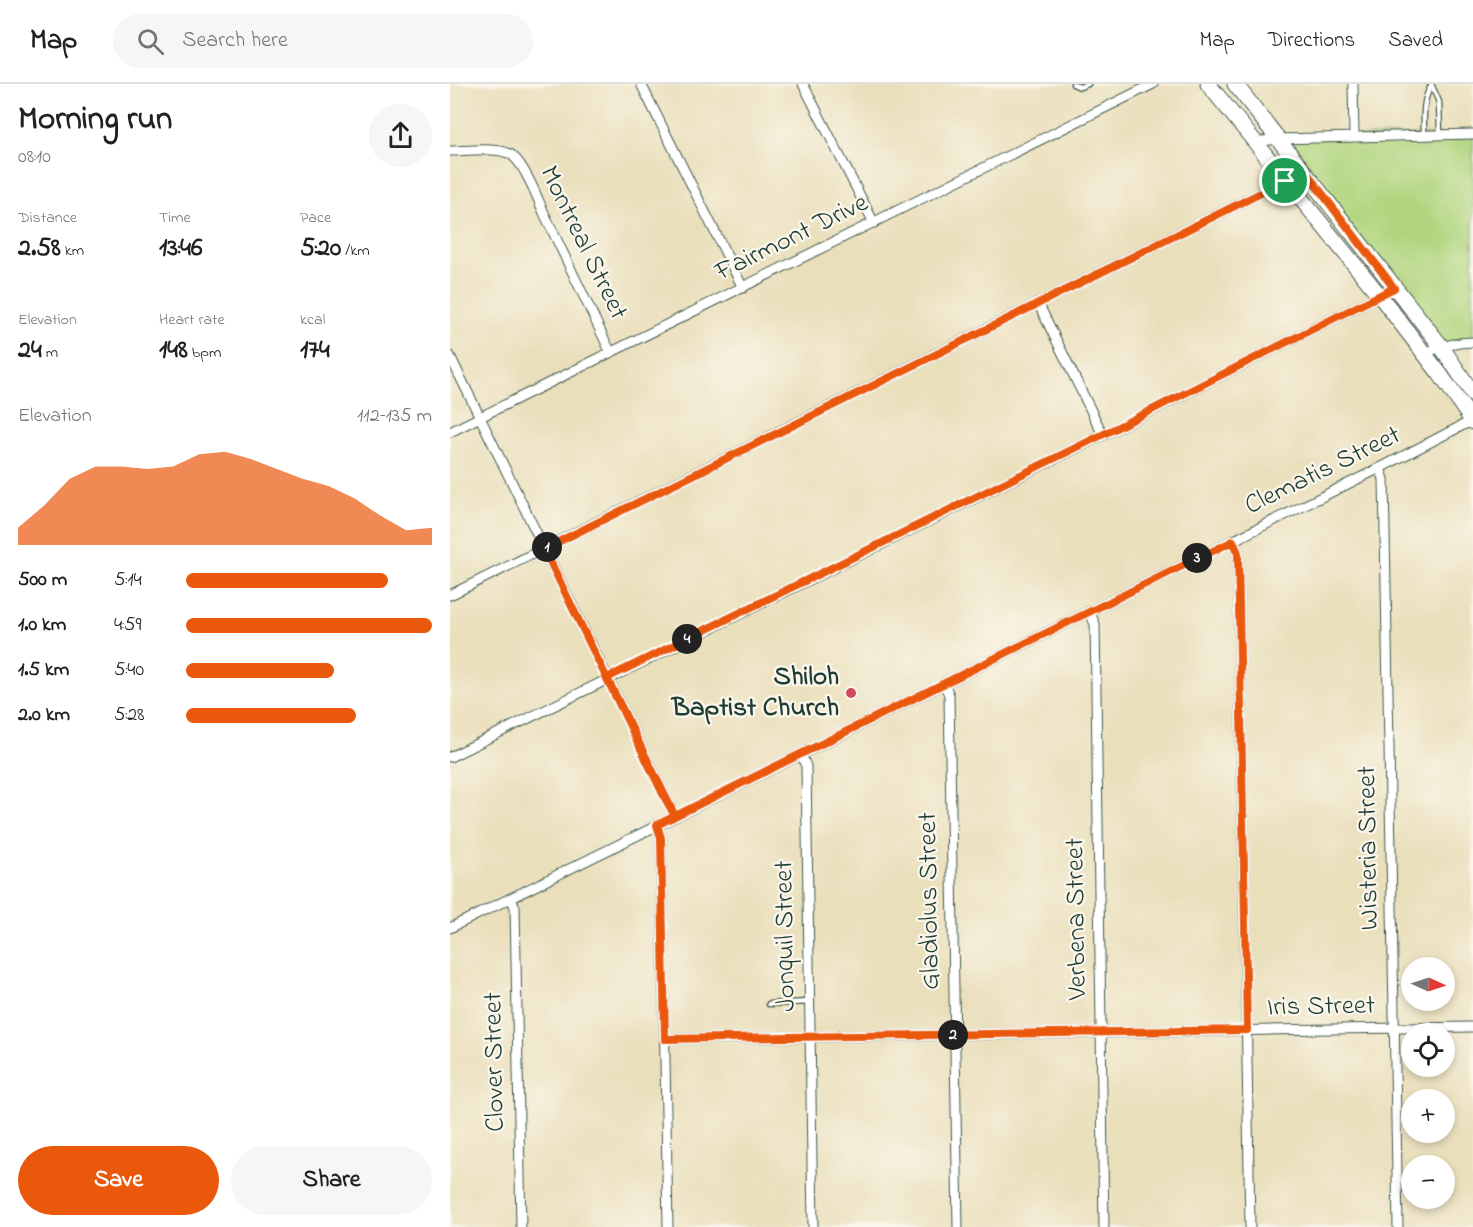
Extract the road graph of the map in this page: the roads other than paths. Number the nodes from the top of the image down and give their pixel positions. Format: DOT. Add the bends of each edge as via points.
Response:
graph roads {
  1 [pos="641,84"];
  2 [pos="803,84"];
  3 [pos="1072,84"];
  4 [pos="1088,84"];
  5 [pos="1153,84"];
  6 [pos="1208,84"];
  7 [pos="1237,84"];
  8 [pos="1353,84"];
  9 [pos="1431,85"];
  10 [pos="1424,134"];
  11 [pos="1440,134"];
  12 [pos="1473,134"];
  13 [pos="1354,136"];
  14 [pos="1278,139"];
  15 [pos="1254,142"];
  16 [pos="450,152"];
  17 [pos="1305,171"];
  18 [pos="1285,181"];
  19 [pos="874,222"];
  20 [pos="742,288"];
  21 [pos="1387,292"];
  22 [pos="1038,303"];
  23 [pos="1473,342"];
  24 [pos="1441,346"];
  25 [pos="610,351"];
  26 [pos="1425,353"];
  27 [pos="450,356"];
  28 [pos="1473,394"];
  29 [pos="480,417"];
  30 [pos="1473,421"];
  31 [pos="450,432"];
  32 [pos="1102,435"];
  33 [pos="1380,468"];
  34 [pos="1233,541"];
  35 [pos="544,549"];
  36 [pos="450,595"];
  37 [pos="1089,611"];
  38 [pos="607,678"];
  39 [pos="944,683"];
  40 [pos="801,754"];
  41 [pos="450,757"];
  42 [pos="675,816"];
  43 [pos="657,825"];
  44 [pos="511,898"];
  45 [pos="450,928"];
  46 [pos="810,1002"];
  47 [pos="769,1004"];
  48 [pos="1473,1027"];
  49 [pos="1394,1028"];
  50 [pos="1247,1030"];
  51 [pos="1101,1033"];
  52 [pos="955,1035"];
  53 [pos="810,1037"];
  54 [pos="665,1039"];
  55 [pos="521,1227"];
  56 [pos="668,1227"];
  57 [pos="813,1227"];
  58 [pos="958,1227"];
  59 [pos="1104,1227"];
  60 [pos="1250,1227"];
  61 [pos="1398,1227"];
  1 -- 20 [label="street"];
  2 -- 19 [label="street"];
  3 -- 4 [label="lane"];
  5 -- 19 [label="street, Fairmont Drive"];
  6 -- 15 [label="main road"];
  7 -- 14 [label="main road"];
  8 -- 13 [label="street"];
  9 -- 10 [label="lane" via="1424,104"];
  9 -- 11 [label="lane" via="1439,102"];
  10 -- 11 [label="street"];
  10 -- 13 [label="street"];
  11 -- 12 [label="street"];
  13 -- 14 [label="street"];
  14 -- 15 [label="street"];
  14 -- 17 [label="main road"];
  15 -- 18 [label="main road"];
  16 -- 25 [label="street, Montreal Street" via="505,152 522,167"];
  17 -- 18 [label="street"];
  17 -- 21 [label="main road"];
  18 -- 21 [label="main road"];
  18 -- 22 [label="street"];
  19 -- 20 [label="street, Fairmont Drive"];
  20 -- 25 [label="street, Fairmont Drive"];
  21 -- 24 [label="main road"];
  21 -- 26 [label="main road"];
  21 -- 32 [label="street"];
  22 -- 32 [label="street"];
  22 -- 35 [label="street"];
  23 -- 24 [label="street"];
  24 -- 26 [label="street"];
  24 -- 28 [label="main road"];
  25 -- 29 [label="street, Fairmont Drive"];
  26 -- 30 [label="main road"];
  27 -- 29 [label="street"];
  29 -- 31 [label="street, Fairmont Drive"];
  29 -- 35 [label="street"];
  30 -- 33 [label="street, Clematis Street"];
  32 -- 38 [label="street"];
  33 -- 34 [label="street, Clematis Street"];
  33 -- 49 [label="street, Wisteria Street" via="1384,480"];
  34 -- 37 [label="street, Clematis Street"];
  34 -- 50 [label="street" via="1238,553"];
  35 -- 36 [label="street"];
  35 -- 38 [label="street"];
  37 -- 39 [label="street, Clematis Street"];
  37 -- 51 [label="street, Verbena Street" via="1095,624"];
  38 -- 41 [label="street"];
  38 -- 42 [label="street"];
  39 -- 40 [label="street, Clematis Street"];
  39 -- 52 [label="street, Gladiolus Street" via="950,695"];
  40 -- 42 [label="street, Clematis Street"];
  40 -- 46 [label="street, Jonquil Street" via="806,766"];
  42 -- 43 [label="street, Clematis Street"];
  43 -- 44 [label="street, Clematis Street"];
  43 -- 54 [label="street" via="661,838"];
  44 -- 45 [label="street, Clematis Street"];
  44 -- 55 [label="street, Clover Street" via="515,907"];
  46 -- 47 [label="lane"];
  46 -- 53 [label="street, Jonquil Street"];
  48 -- 49 [label="street, Iris Street"];
  49 -- 50 [label="street, Iris Street"];
  49 -- 61 [label="street, Wisteria Street"];
  50 -- 51 [label="street, Iris Street"];
  50 -- 60 [label="street"];
  51 -- 52 [label="street, Iris Street"];
  51 -- 59 [label="street, Verbena Street"];
  52 -- 53 [label="street, Iris Street"];
  52 -- 58 [label="street, Gladiolus Street"];
  53 -- 54 [label="street, Iris Street"];
  53 -- 57 [label="street, Jonquil Street"];
  54 -- 56 [label="street"];
}
